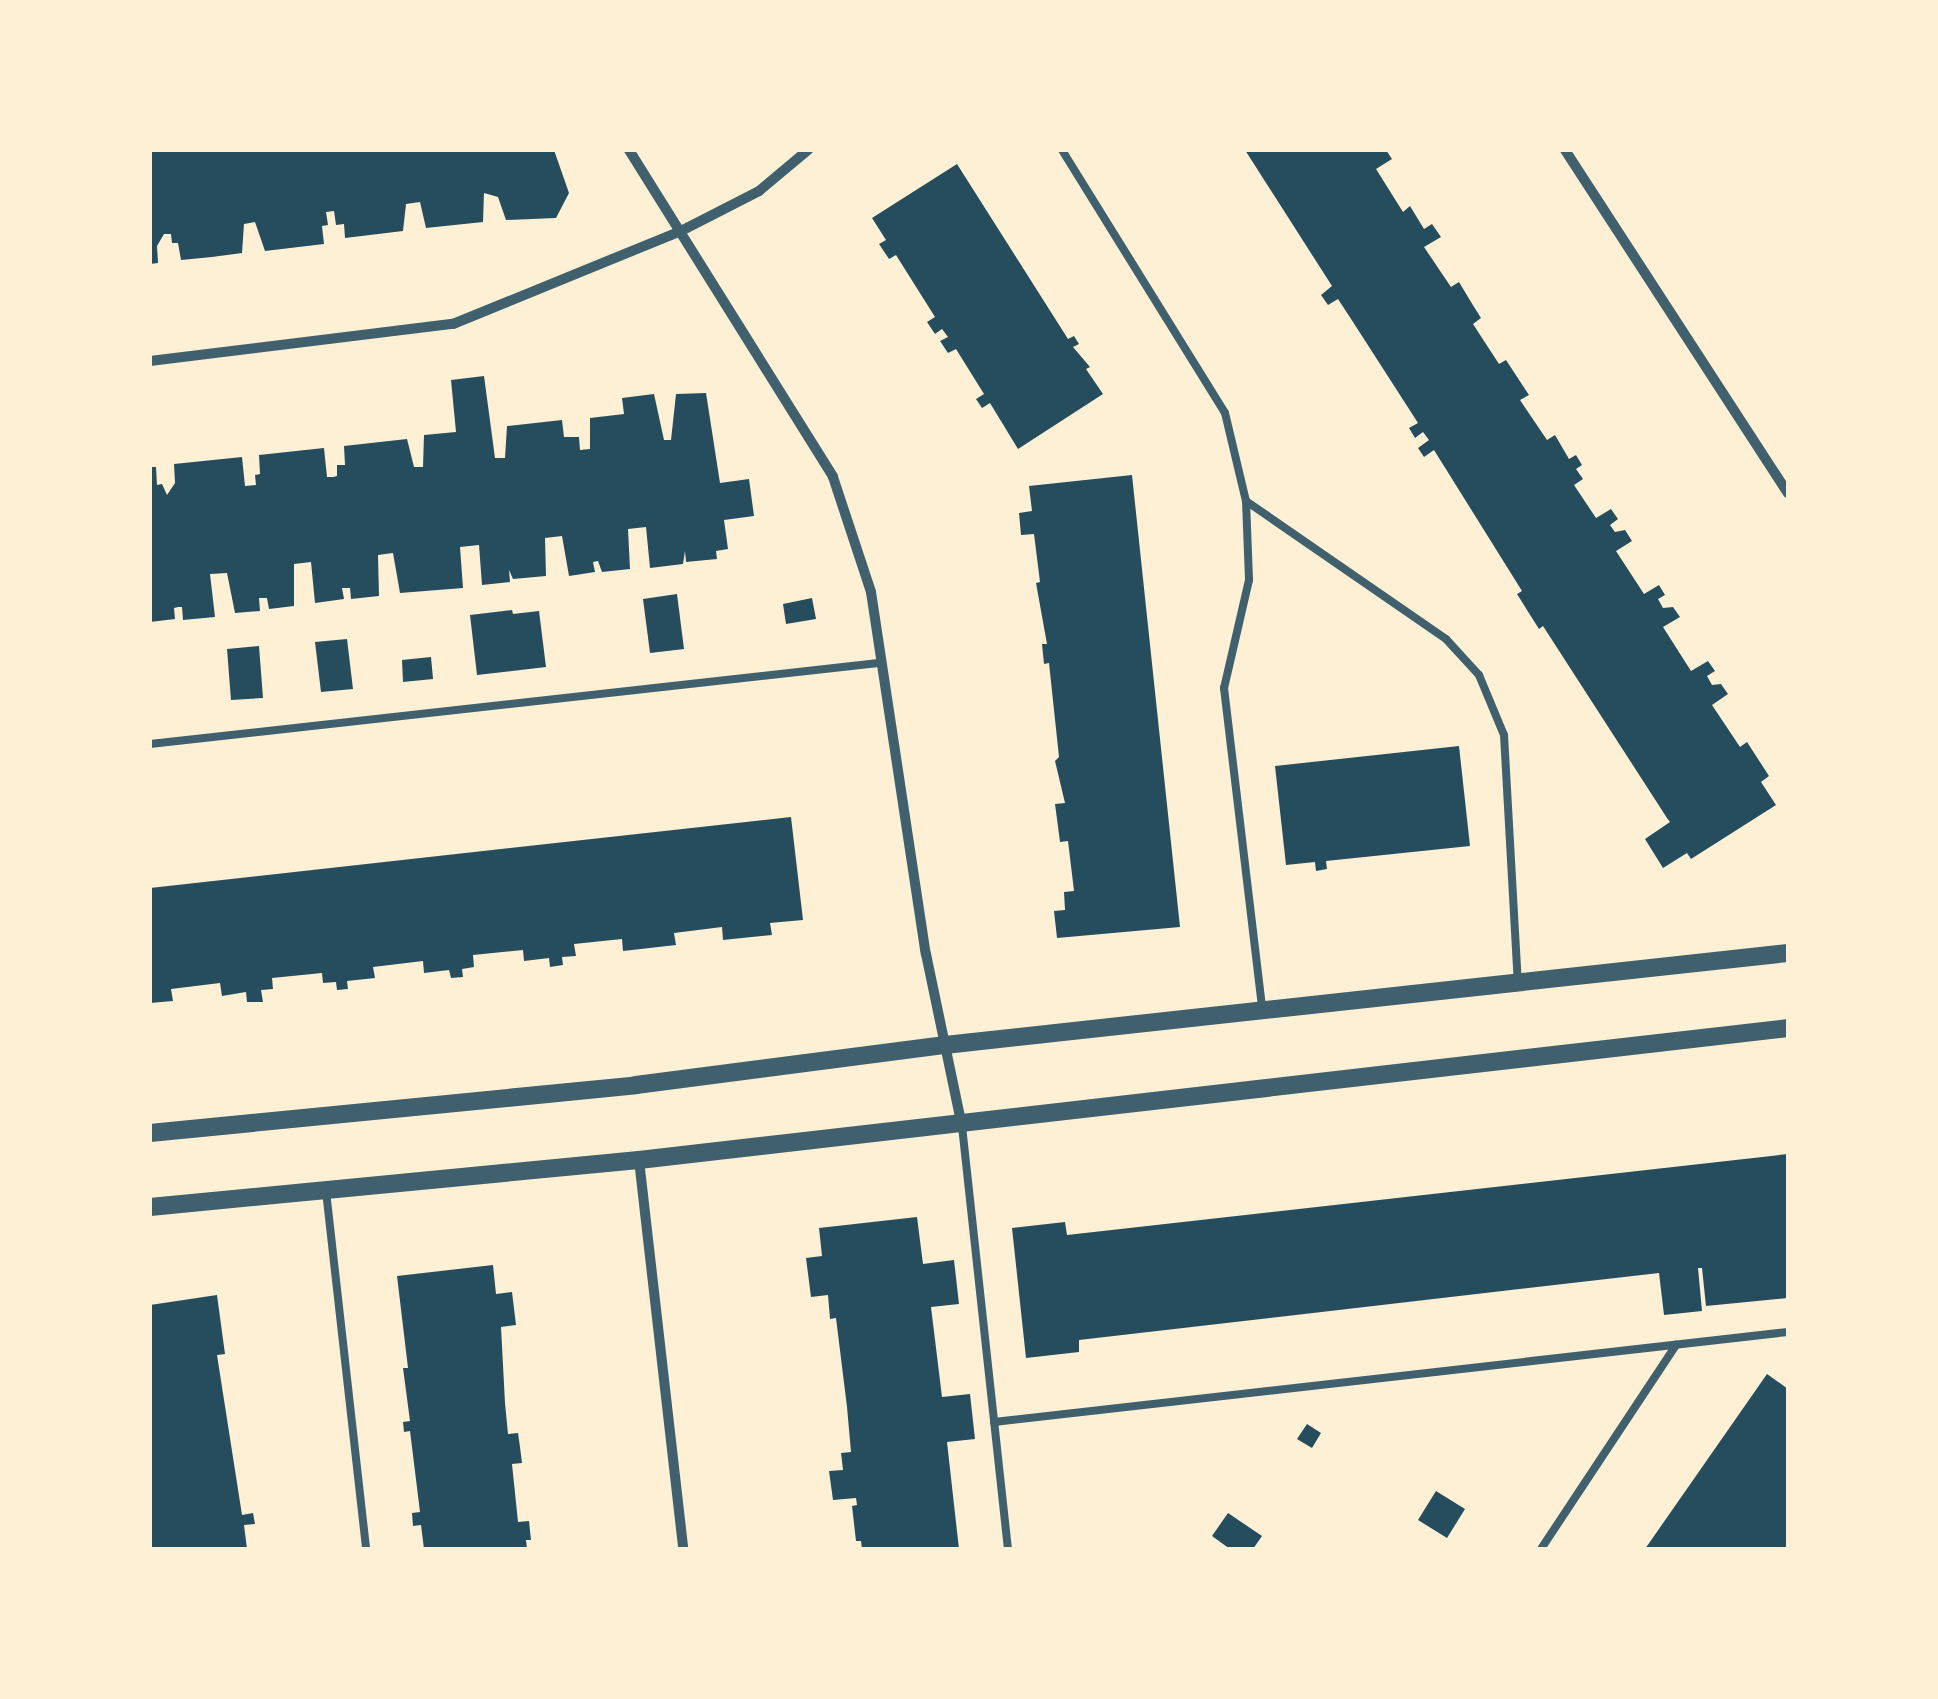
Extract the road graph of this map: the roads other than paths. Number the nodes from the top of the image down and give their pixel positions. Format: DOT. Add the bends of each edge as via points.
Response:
graph roads {
  1 [pos="629,150"];
  2 [pos="808,150"];
  3 [pos="1062,150"];
  4 [pos="1566,150"];
  5 [pos="679,232"];
  6 [pos="150,361"];
  7 [pos="1788,494"];
  8 [pos="1246,501"];
  9 [pos="879,663"];
  10 [pos="150,744"];
  11 [pos="1788,953"];
  12 [pos="1518,983"];
  13 [pos="1262,1012"];
  14 [pos="1788,1028"];
  15 [pos="945,1045"];
  16 [pos="961,1121"];
  17 [pos="150,1133"];
  18 [pos="640,1160"];
  19 [pos="326,1190"];
  20 [pos="150,1207"];
  21 [pos="1788,1332"];
  22 [pos="1676,1345"];
  23 [pos="994,1422"];
  24 [pos="366,1549"];
  25 [pos="683,1549"];
  26 [pos="1008,1549"];
  27 [pos="1541,1549"];
  1 -- 5 [label="street"];
  2 -- 5 [label="street" via="759,191"];
  3 -- 8 [label="lane" via="1225,413"];
  4 -- 7 [label="street"];
  5 -- 6 [label="street" via="453,324"];
  5 -- 9 [label="street" via="832,477 871,592"];
  8 -- 12 [label="lane" via="1446,639 1479,676 1504,735"];
  8 -- 13 [label="lane" via="1249,580 1224,688"];
  9 -- 10 [label="lane"];
  9 -- 15 [label="street"];
  11 -- 12 [label="street"];
  12 -- 13 [label="street"];
  13 -- 15 [label="street"];
  14 -- 16 [label="street"];
  15 -- 16 [label="street"];
  15 -- 17 [label="street" via="636,1085"];
  16 -- 18 [label="street"];
  16 -- 23 [label="lane"];
  18 -- 19 [label="street"];
  18 -- 25 [label="street"];
  19 -- 20 [label="street"];
  19 -- 24 [label="lane"];
  21 -- 22 [label="lane"];
  22 -- 23 [label="lane"];
  22 -- 27 [label="lane"];
  23 -- 26 [label="lane"];
}
